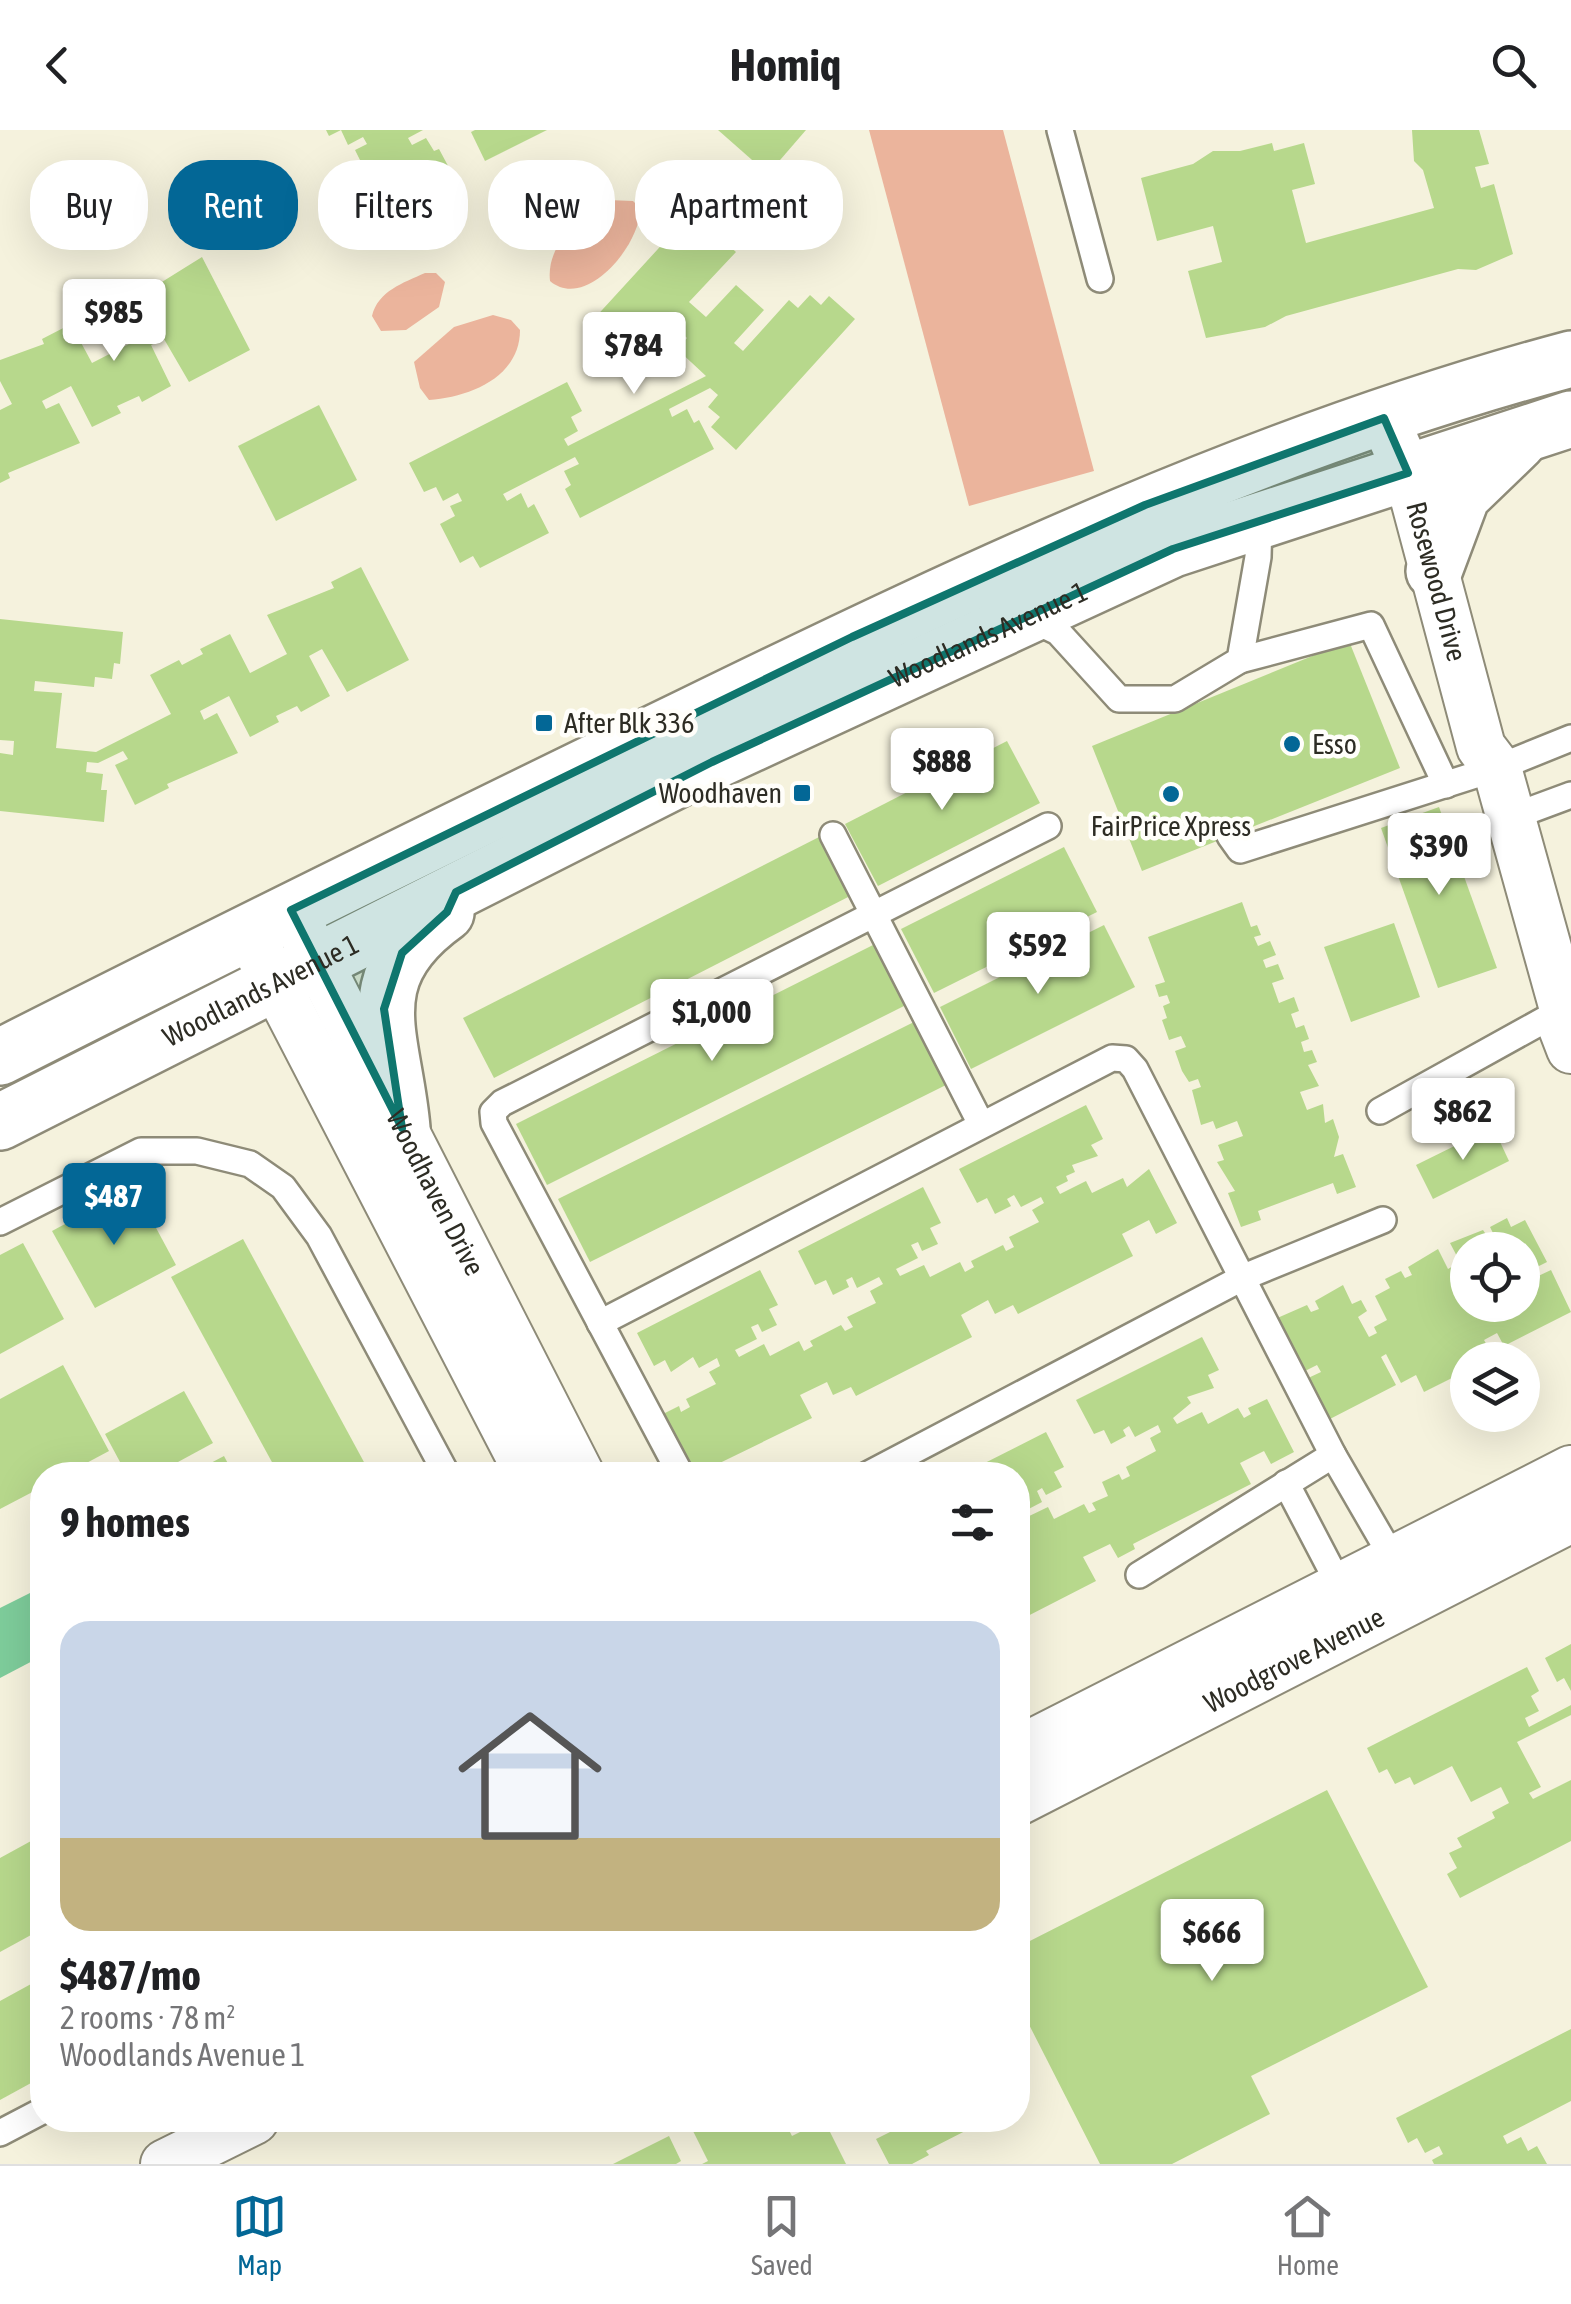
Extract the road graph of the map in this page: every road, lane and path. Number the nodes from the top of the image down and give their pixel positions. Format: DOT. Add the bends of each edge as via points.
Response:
graph roads {
  1 [pos="1060,130"];
  2 [pos="1100,279"];
  3 [pos="1571,359"];
  4 [pos="1384,418"];
  5 [pos="1551,425"];
  6 [pos="1408,474"];
  7 [pos="1259,521"];
  8 [pos="1434,571"];
  9 [pos="1025,616"];
  10 [pos="1240,660"];
  11 [pos="1571,738"];
  12 [pos="1475,769"];
  13 [pos="1571,795"];
  14 [pos="1500,821"];
  15 [pos="1048,826"];
  16 [pos="833,835"];
  17 [pos="1230,836"];
  18 [pos="456,892"];
  19 [pos="874,916"];
  20 [pos="270,921"];
  21 [pos="297,973"];
  22 [pos="1561,1024"];
  23 [pos="0,1057"];
  24 [pos="1380,1111"];
  25 [pos="0,1122"];
  26 [pos="981,1124"];
  27 [pos="402,1128"];
  28 [pos="1382,1220"];
  29 [pos="0,1222"];
  30 [pos="1244,1277"];
  31 [pos="600,1323"];
  32 [pos="1333,1455"];
  33 [pos="440,1462"];
  34 [pos="524,1462"];
  35 [pos="573,1462"];
  36 [pos="674,1462"];
  37 [pos="892,1462"];
  38 [pos="1571,1470"];
  39 [pos="1286,1483"];
  40 [pos="1571,1518"];
  41 [pos="1140,1576"];
  42 [pos="1404,1579"];
  43 [pos="1351,1606"];
  44 [pos="1030,1745"];
  45 [pos="1030,1794"];
  46 [pos="30,2117"];
  47 [pos="230,2132"];
  48 [pos="271,2132"];
  49 [pos="0,2133"];
  50 [pos="165,2164"];
  51 [pos="219,2164"];
  1 -- 2 [label="lane"];
  3 -- 4 [label="main road, Woodlands Avenue 1"];
  4 -- 6 [label="street, Rosewood Drive"];
  4 -- 20 [label="main road, Woodlands Avenue 1" via="1146,505 852,637"];
  5 -- 6 [label="main road, Woodlands Avenue 1"];
  5 -- 8 [label="main road" via="1462,496"];
  6 -- 7 [label="main road, Woodlands Avenue 1"];
  6 -- 8 [label="street, Rosewood Drive"];
  7 -- 9 [label="main road, Woodlands Avenue 1" via="1173,549"];
  7 -- 10 [label="lane"];
  8 -- 12 [label="street, Rosewood Drive"];
  9 -- 10 [label="lane" via="1058,632 1119,699 1177,704"];
  9 -- 18 [label="main road, Woodlands Avenue 1" via="712,762"];
  10 -- 12 [label="lane" via="1370,625"];
  11 -- 12 [label="lane"];
  12 -- 14 [label="street, Rosewood Drive"];
  12 -- 17 [label="lane" via="1240,850"];
  13 -- 14 [label="lane"];
  14 -- 22 [label="street, Rosewood Drive"];
  15 -- 19 [label="lane"];
  16 -- 19 [label="lane"];
  18 -- 21 [label="main road, Woodlands Avenue 1"];
  18 -- 27 [label="main road" via="448,912 402,952 384,1008"];
  19 -- 26 [label="lane"];
  19 -- 31 [label="lane" via="493,1112"];
  20 -- 21 [label="street, Woodhaven Drive"];
  20 -- 23 [label="main road, Woodlands Avenue 1"];
  21 -- 25 [label="main road, Woodlands Avenue 1"];
  21 -- 27 [label="street, Woodhaven Drive"];
  21 -- 34 [label="street, Woodhaven Drive"];
  22 -- 24 [label="lane"];
  26 -- 30 [label="lane" via="1112,1058 1126,1059"];
  26 -- 31 [label="lane"];
  27 -- 35 [label="street, Woodhaven Drive"];
  28 -- 30 [label="lane"];
  29 -- 33 [label="lane" via="141,1151 197,1151 250,1164 283,1187 319,1236"];
  30 -- 32 [label="lane"];
  30 -- 37 [label="lane"];
  31 -- 36 [label="lane"];
  32 -- 39 [label="lane"];
  32 -- 42 [label="lane"];
  38 -- 42 [label="street, Woodgrove Avenue"];
  39 -- 41 [label="lane"];
  39 -- 43 [label="lane"];
  40 -- 42 [label="street, Woodgrove Avenue"];
  42 -- 43 [label="street, Woodgrove Avenue"];
  43 -- 44 [label="street, Woodgrove Avenue"];
  43 -- 45 [label="street, Woodgrove Avenue"];
  46 -- 49 [label="lane"];
  47 -- 50 [label="street"];
  48 -- 51 [label="street"];
}
